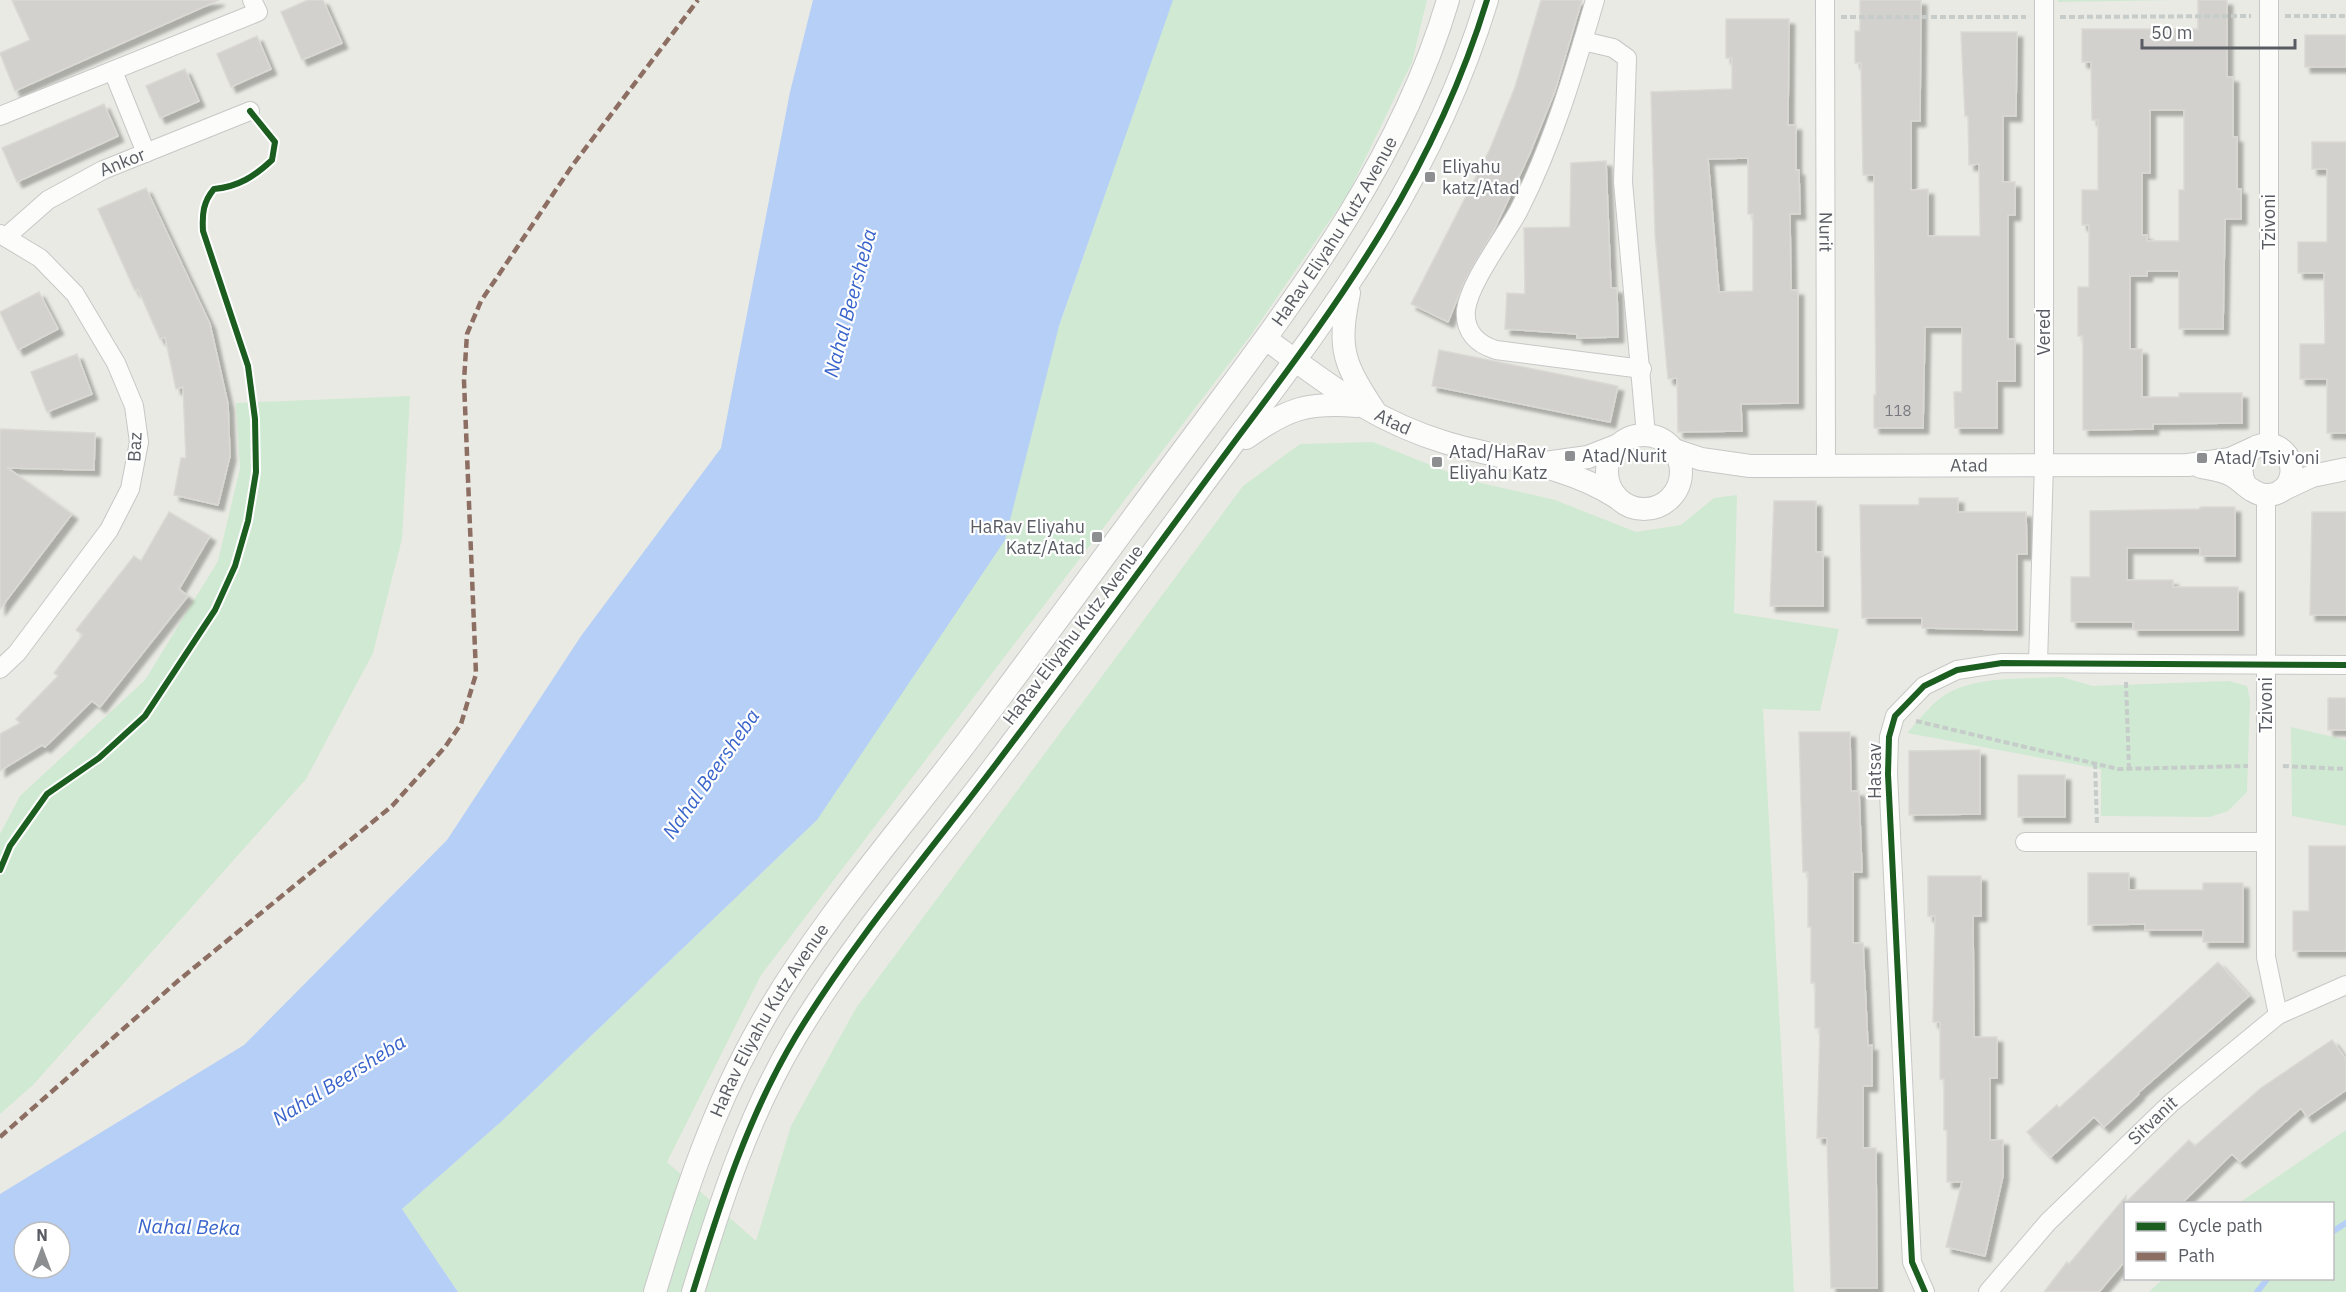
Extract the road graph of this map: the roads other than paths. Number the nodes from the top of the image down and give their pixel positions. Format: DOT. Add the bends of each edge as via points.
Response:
graph roads {
  1 [pos="252,0"];
  2 [pos="1448,0"];
  3 [pos="1487,0"];
  4 [pos="1595,0"];
  5 [pos="2044,8"];
  6 [pos="2269,8"];
  7 [pos="1825,9"];
  8 [pos="1583,41"];
  9 [pos="114,70"];
  10 [pos="250,111"];
  11 [pos="0,116"];
  12 [pos="146,153"];
  13 [pos="4,235"];
  14 [pos="1351,282"];
  15 [pos="1266,339"];
  16 [pos="1295,360"];
  17 [pos="1642,369"];
  18 [pos="1370,411"];
  19 [pos="1647,435"];
  20 [pos="1616,446"];
  21 [pos="2268,448"];
  22 [pos="1230,449"];
  23 [pos="1674,450"];
  24 [pos="1537,463"];
  25 [pos="2044,464"];
  26 [pos="1826,465"];
  27 [pos="2188,465"];
  28 [pos="1750,466"];
  29 [pos="2346,468"];
  30 [pos="2265,490"];
  31 [pos="1674,494"];
  32 [pos="1616,497"];
  33 [pos="2038,663"];
  34 [pos="2266,664"];
  35 [pos="2346,665"];
  36 [pos="0,669"];
  37 [pos="2025,842"];
  38 [pos="2266,842"];
  39 [pos="2346,985"];
  40 [pos="2278,1015"];
  41 [pos="655,1292"];
  42 [pos="693,1292"];
  43 [pos="1925,1292"];
  44 [pos="1988,1292"];
  1 -- 9 [label="street" via="258,12"];
  2 -- 15 [label="street, HaRav Eliyahu Kutz Avenue" via="1434,49 1363,195"];
  3 -- 14 [label="street, HaRav Eliyahu Kutz Avenue" via="1468,62 1436,135 1395,213"];
  4 -- 8 [label="street"];
  5 -- 25 [label="street, Vered"];
  6 -- 21 [label="street, Tzivoni"];
  7 -- 26 [label="street, Nurit"];
  8 -- 17 [label="street" via="1613,48 1627,58 1623,182"];
  8 -- 17 [label="street" via="1559,122 1519,210 1468,299 1467,325 1475,340 1496,350"];
  9 -- 11 [label="street"];
  9 -- 12 [label="street"];
  10 -- 12 [label="street, Ankor"];
  12 -- 13 [label="street, Ankor" via="103,170 48,200"];
  13 -- 36 [label="street, Baz" via="40,258 75,294 116,363 134,406 139,442 130,489 109,530 17,653"];
  14 -- 16 [label="street, HaRav Eliyahu Kutz Avenue"];
  14 -- 18 [label="street" via="1343,323 1343,348 1349,371"];
  15 -- 16 [label="street, Atad"];
  15 -- 41 [label="street, HaRav Eliyahu Kutz Avenue" via="854,888 763,1020 700,1148"];
  16 -- 18 [label="street, Atad" via="1324,384"];
  16 -- 22 [label="street, HaRav Eliyahu Kutz Avenue"];
  17 -- 19 [label="street"];
  18 -- 22 [label="street" via="1328,404 1296,408"];
  18 -- 24 [label="street, Atad" via="1446,443"];
  19 -- 20 [label="street" via="1635,435"];
  19 -- 23 [label="street" via="1657,437"];
  20 -- 24 [label="street, Atad" via="1588,457"];
  20 -- 32 [label="street" via="1609,457 1606,475"];
  21 -- 27 [label="street, Atad"];
  21 -- 29 [label="street" via="2309,462"];
  21 -- 30 [label="street" via="2292,467 2292,476"];
  21 -- 30 [label="street" via="2245,454 2241,470"];
  22 -- 42 [label="street, HaRav Eliyahu Kutz Avenue" via="884,910 795,1038 735,1161"];
  23 -- 28 [label="street, Atad" via="1709,461"];
  23 -- 31 [label="street" via="1681,472"];
  24 -- 32 [label="street, Atad" via="1580,477"];
  25 -- 26 [label="street, Atad"];
  25 -- 27 [label="street, Atad"];
  25 -- 33 [label="street, Vered"];
  26 -- 28 [label="street, Atad"];
  27 -- 30 [label="street, Atad" via="2217,470"];
  28 -- 31 [label="street, Atad" via="1704,474"];
  29 -- 30 [label="street"];
  30 -- 34 [label="street, Tzivoni"];
  31 -- 32 [label="street" via="1649,508 1631,507"];
  33 -- 34 [label="street"];
  33 -- 43 [label="street, Hatsav" via="2002,663 1957,670 1924,686 1895,716 1889,737 1912,1262"];
  34 -- 35 [label="street"];
  34 -- 38 [label="street, Tzivoni"];
  37 -- 38 [label="street"];
  38 -- 40 [label="street, Tzivoni" via="2266,957"];
  39 -- 40 [label="street, Sitvanit"];
  40 -- 44 [label="street, Sitvanit" via="2171,1103 2048,1222"];
}
